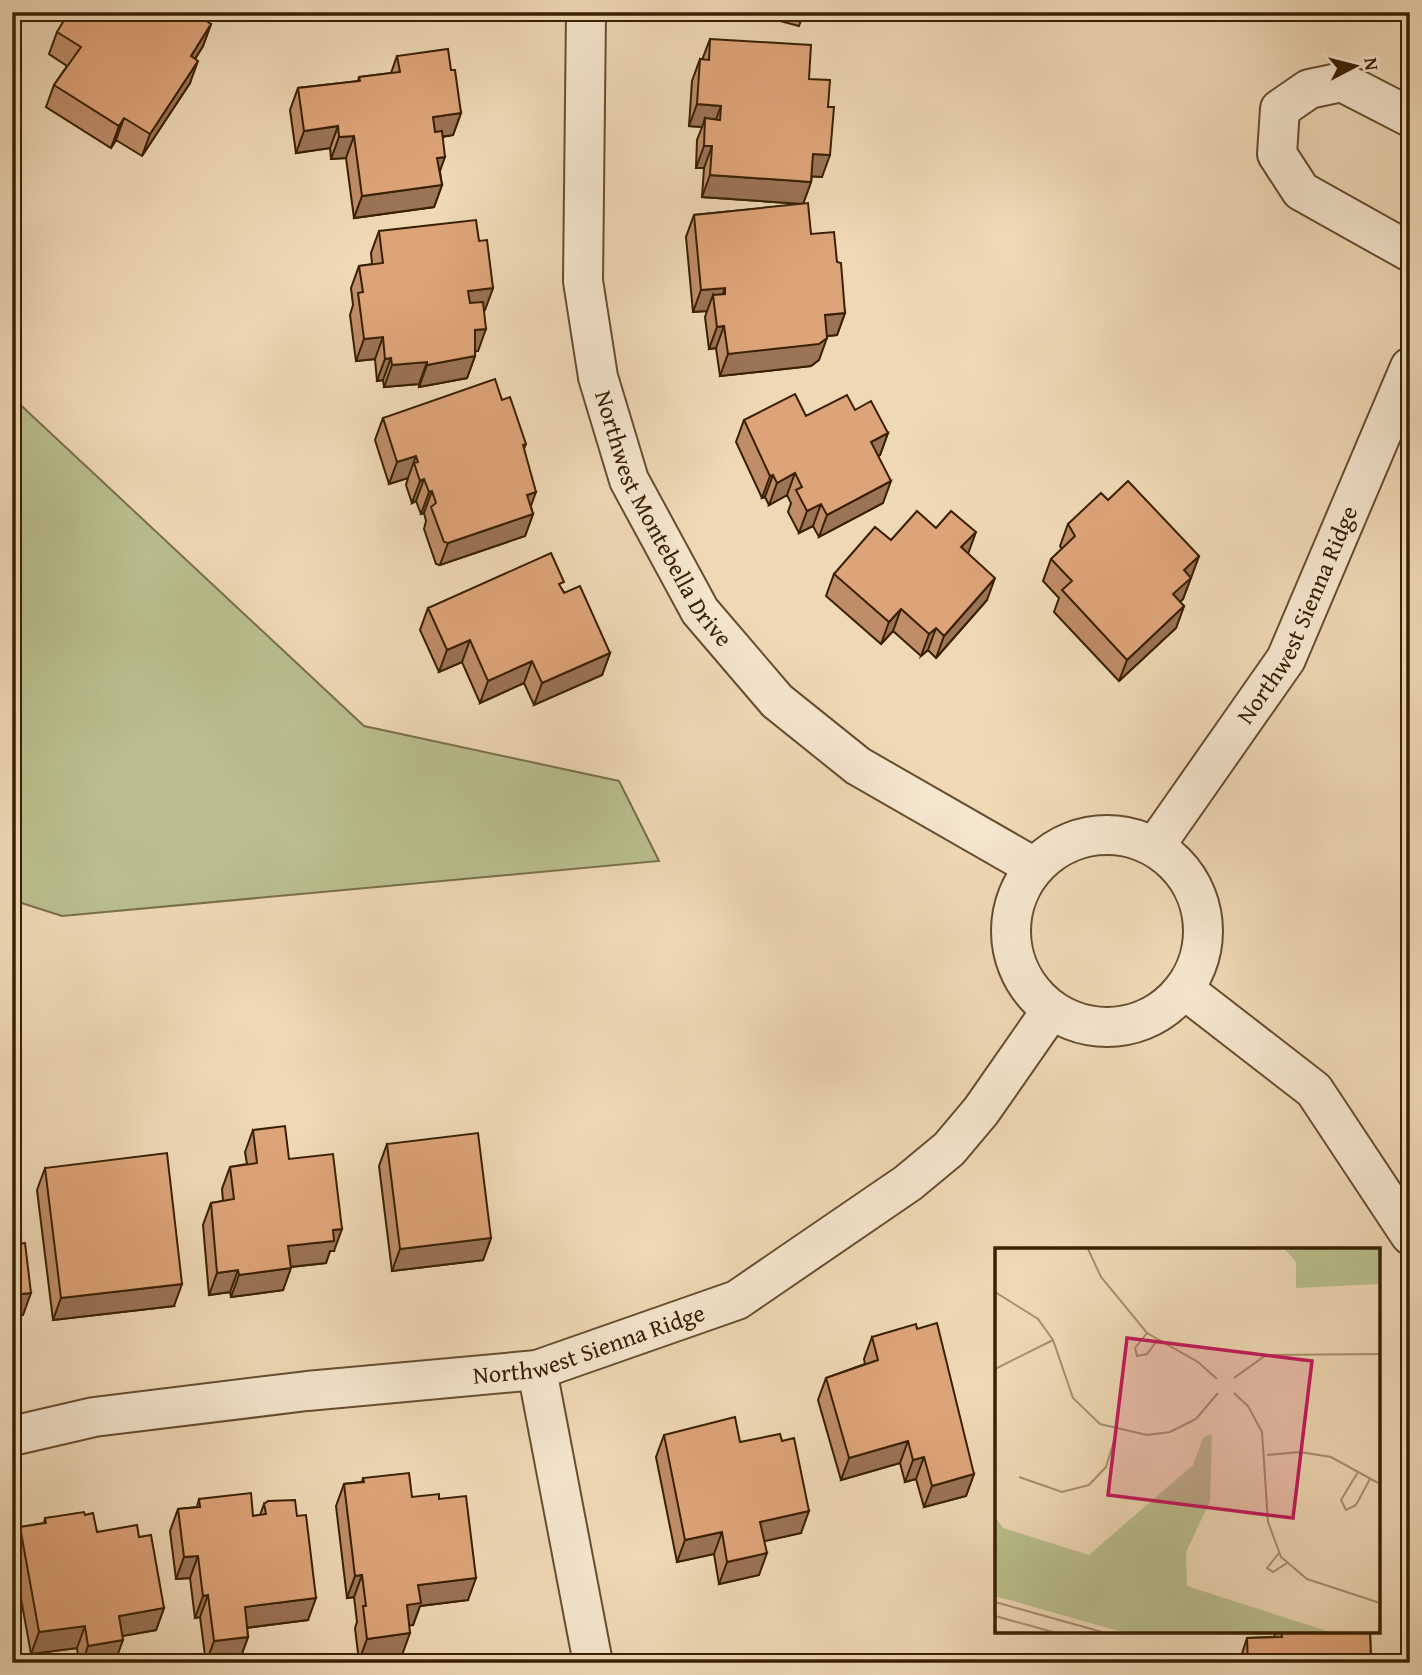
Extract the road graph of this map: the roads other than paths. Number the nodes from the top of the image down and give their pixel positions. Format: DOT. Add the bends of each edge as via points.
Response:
graph roads {
  1 [pos="584,13"];
  2 [pos="1410,117"];
  3 [pos="1410,251"];
  4 [pos="1410,367"];
  5 [pos="1154,846"];
  6 [pos="1034,867"];
  7 [pos="1185,990"];
  8 [pos="1050,1012"];
  9 [pos="1410,1235"];
  10 [pos="537,1370"];
  11 [pos="12,1436"];
  12 [pos="593,1663"];
  1 -- 6 [label="street, Northwest Montebella Drive" via="583,281 598,377 629,480 700,611 778,701 858,766"];
  2 -- 3 [label="street" via="1342,82 1309,89 1280,109 1277,154 1301,191"];
  4 -- 5 [label="street, Northwest Sienna Ridge" via="1286,659"];
  5 -- 6 [label="street" via="1124,835 1091,835 1060,846"];
  5 -- 7 [label="street" via="1180,867 1198,895 1204,928 1200,961"];
  6 -- 8 [label="street" via="1018,892 1013,912 1013,953 1024,981"];
  7 -- 8 [label="street" via="1162,1012 1133,1025 1102,1028"];
  7 -- 9 [label="street" via="1314,1090"];
  8 -- 10 [label="street, Northwest Sienna Ridge" via="981,1111 949,1149 908,1183 737,1300"];
  10 -- 11 [label="street, Northwest Sienna Ridge" via="94,1417"];
  10 -- 12 [label="street"];
}
